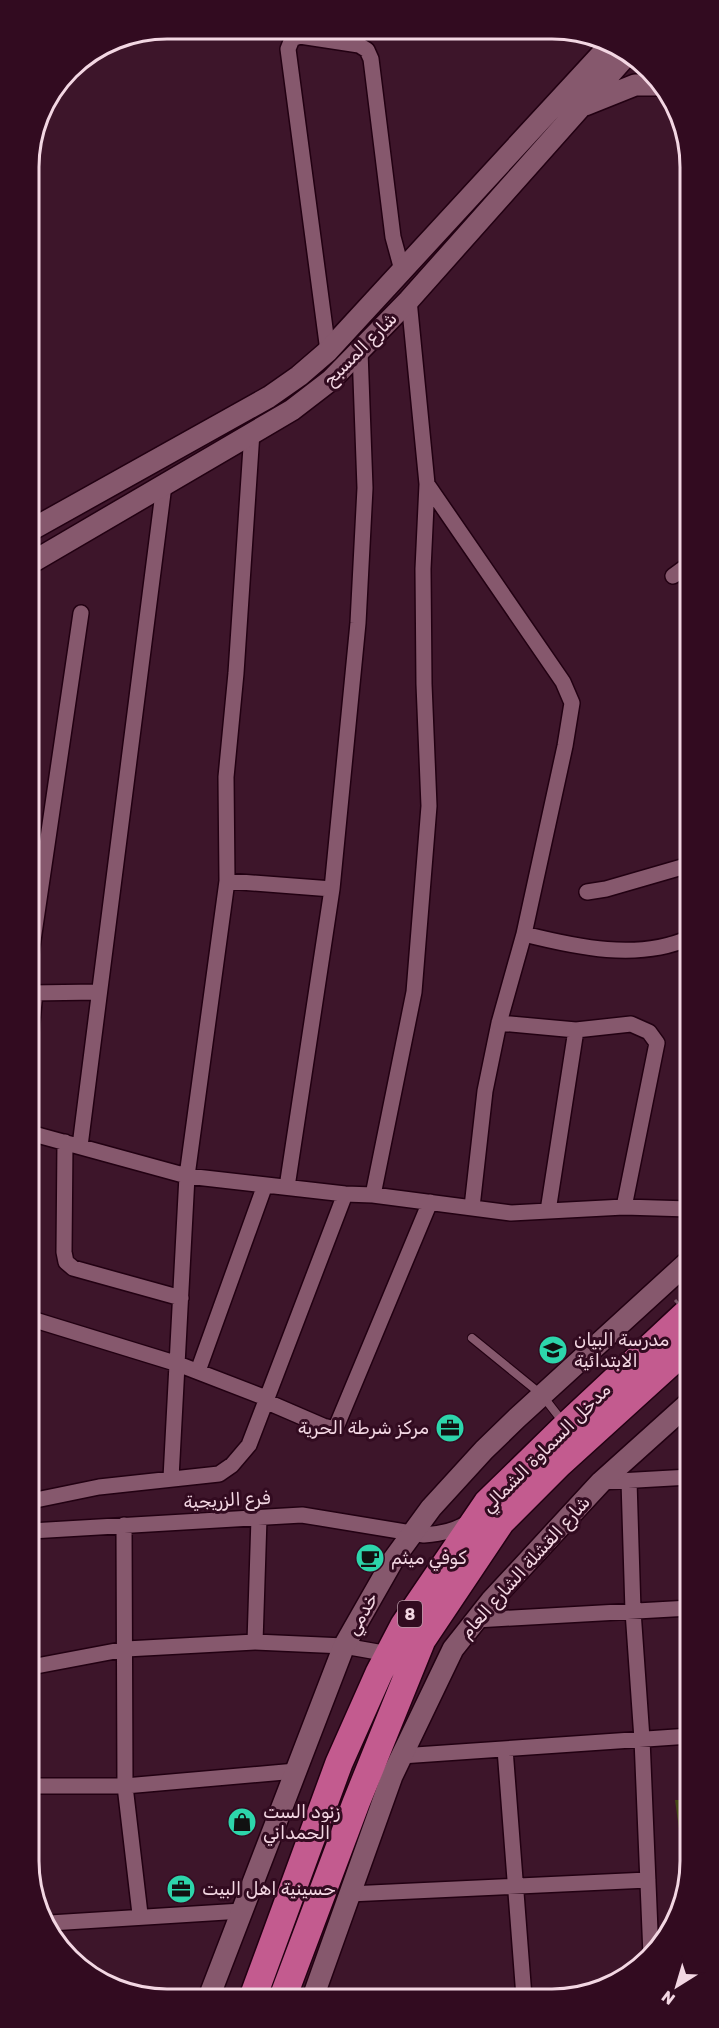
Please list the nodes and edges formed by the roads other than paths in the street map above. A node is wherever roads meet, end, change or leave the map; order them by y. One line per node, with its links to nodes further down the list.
1 (292, 39): 9 (street)
2 (320, 39): 7 (street)
3 (605, 51): 7 (main road, شارع المسبح)
4 (622, 60): 6 (main road, شارع المسبح)
5 (650, 85): 6 (main road)
6 (582, 106): 8 (main road, شارع المسبح)
7 (402, 270): 9 (main road, شارع المسبح)
8 (409, 300): 10 (main road, شارع المسبح); 12 (street)
9 (328, 351): 14 (main road, شارع المسبح)
10 (360, 351): 11 (main road, شارع المسبح); 21 (street)
11 (252, 432): 13 (main road, شارع المسبح); 20 (street)
12 (428, 484): 24 (street); 36 (street)
13 (164, 485): 15 (main road, شارع المسبح); 27 (street)
14 (39, 525)
15 (39, 558)
16 (680, 571): 17 (street)
17 (673, 576)
18 (81, 613): 23 (street)
19 (680, 868): 22 (street)
20 (226, 881): 21 (street); 32 (street)
21 (332, 889): 34 (street)
22 (587, 892)
23 (39, 900)
24 (524, 934): 25 (street); 28 (street)
25 (680, 942)
26 (39, 992): 27 (street)
27 (98, 992): 31 (street)
28 (499, 1023): 29 (street); 39 (street)
29 (576, 1030): 38 (street); 41 (street)
30 (39, 1135): 31 (street)
31 (72, 1144): 32 (street); 43 (street)
32 (187, 1176): 33 (street); 43 (street)
33 (265, 1185): 34 (street); 49 (street)
34 (287, 1187): 35 (street)
35 (345, 1194): 36 (street); 51 (street)
36 (373, 1195): 37 (street)
37 (430, 1202): 39 (street); 51 (street)
38 (624, 1207): 40 (street); 41 (street)
39 (472, 1208): 41 (street)
40 (680, 1209)
41 (548, 1211)
42 (680, 1269): 50 (main road, خدمي)
43 (181, 1298): 48 (street)
44 (680, 1314): 53 (highway, مدخل السماوة الشمالي / 8)
45 (39, 1321): 48 (street)
46 (472, 1338): 50 (lane)
47 (680, 1360): 89 (highway, مدخل السماوة الشمالي / 8)
48 (177, 1364): 49 (street); 55 (street)
49 (198, 1371): 51 (street)
50 (542, 1395): 53 (lane); 63 (main road, خدمي)
51 (266, 1399): 55 (street)
52 (680, 1411): 57 (main road, شارع القشلة الشارع العام)
53 (566, 1426): 59 (highway, مدخل السماوة الشمالي / 8)
54 (680, 1477): 56 (street)
55 (171, 1478): 58 (street)
56 (629, 1480): 57 (street); 66 (street)
57 (602, 1482): 67 (main road, شارع القشلة الشارع العام)
58 (39, 1500)
59 (479, 1513): 63 (street, فرع الزريجية); 64 (highway, مدخل السماوة الشمالي / 8)
60 (258, 1518): 61 (street, فرع الزريجية); 63 (street, فرع الزريجية); 68 (street)
61 (124, 1525): 62 (street, فرع الزريجية); 70 (street)
62 (39, 1530)
63 (418, 1534): 64 (street); 69 (main road, خدمي)
64 (442, 1568): 71 (highway, مدخل السماوة الشمالي / 8)
65 (680, 1609): 66 (street)
66 (633, 1611): 67 (street); 74 (street)
67 (476, 1620): 76 (main road, شارع القشلة الشارع العام)
68 (255, 1642): 69 (street); 70 (street)
69 (344, 1646): 71 (street); 77 (main road, خدمي)
70 (126, 1649): 72 (street); 79 (street)
71 (389, 1654): 88 (highway, مدخل السماوة الشمالي / 8)
72 (39, 1665)
73 (680, 1737): 74 (street)
74 (642, 1739): 75 (street); 80 (street)
75 (505, 1749): 76 (street); 81 (street)
76 (401, 1756): 82 (main road, شارع القشلة الشارع العام)
77 (296, 1771): 79 (street); 83 (main road, خدمي)
78 (39, 1786): 79 (street)
79 (125, 1786): 84 (street)
80 (648, 1880): 81 (street); 86 (street)
81 (516, 1888): 82 (street); 91 (street)
82 (350, 1894): 90 (main road, شارع القشلة الشارع العام)
83 (242, 1911): 84 (street); 87 (main road, خدمي)
84 (142, 1917): 85 (street)
85 (55, 1923)
86 (650, 1942)
87 (212, 1989)
88 (256, 1989)
89 (287, 1989)
90 (316, 1989)
91 (523, 1989)

